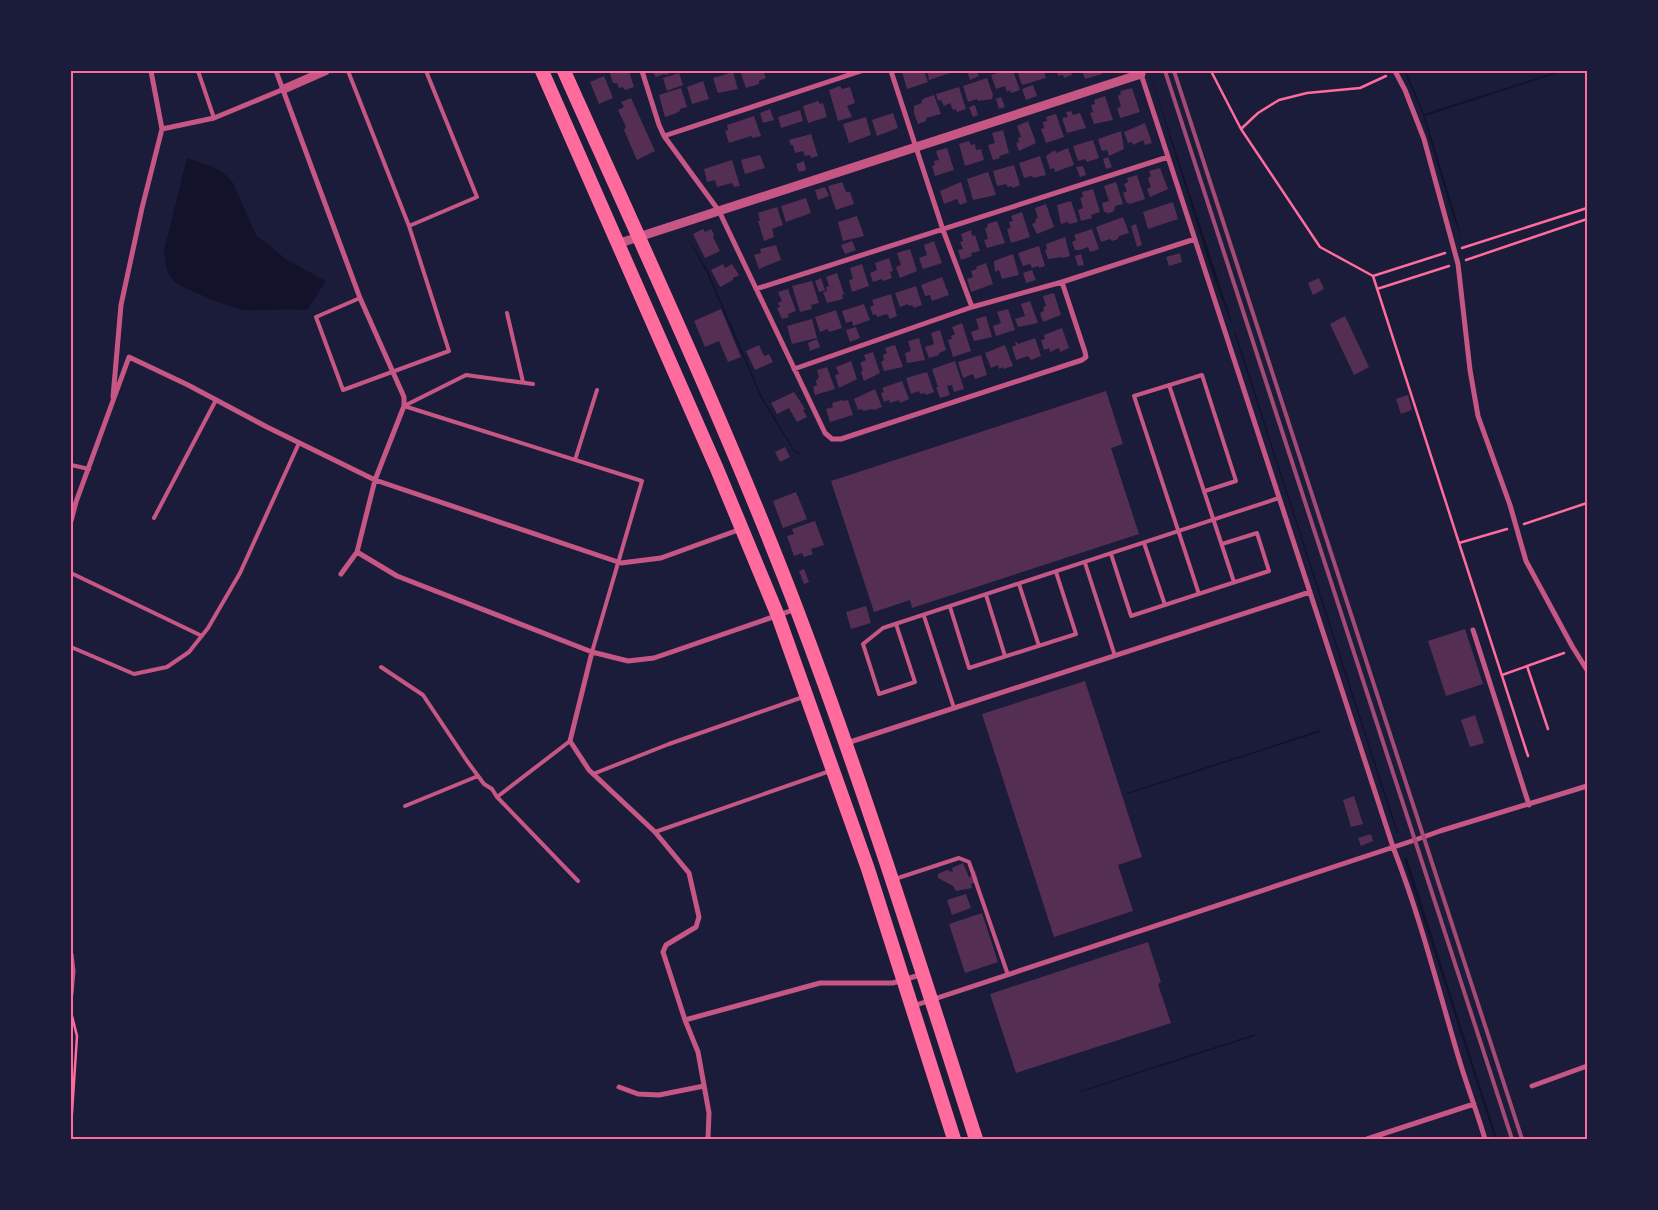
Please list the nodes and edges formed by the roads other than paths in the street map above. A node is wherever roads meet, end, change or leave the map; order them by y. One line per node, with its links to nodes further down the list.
1 (151, 71): 16 (street)
2 (198, 71): 15 (lane)
3 (276, 71): 14 (street)
4 (325, 71): 14 (street)
5 (348, 71): 21 (lane)
6 (426, 71): 21 (lane)
7 (542, 71): 25 (highway)
8 (564, 71): 23 (highway)
9 (642, 71): 17 (street)
10 (861, 71): 17 (street)
11 (891, 71): 18 (street)
12 (1395, 71): 80 (street)
13 (1140, 73): 18 (street); 19 (street)
14 (284, 89): 15 (street); 28 (street)
15 (214, 118): 16 (street)
16 (162, 129): 38 (street)
17 (664, 136): 20 (street)
18 (915, 147): 20 (street); 22 (street)
19 (1168, 157): 22 (street); 24 (street)
20 (719, 211): 23 (street); 27 (street)
21 (410, 226): 32 (lane)
22 (942, 230): 27 (street); 29 (street)
23 (638, 237): 25 (street); 68 (highway)
24 (1195, 239): 26 (street); 46 (street)
25 (617, 244): 50 (highway)
26 (1062, 282): 29 (street); 31 (street)
27 (756, 289): 31 (street)
28 (360, 298): 32 (street); 32 (lane)
29 (972, 307): 31 (street)
30 (507, 312): 33 (lane)
31 (794, 369)
32 (392, 372): 39 (street)
33 (523, 382): 34 (lane); 39 (lane)
34 (533, 384)
35 (1169, 385): 45 (lane); 45 (lane); 51 (lane)
36 (597, 390): 41 (lane)
37 (216, 400): 38 (street); 40 (street); 47 (lane)
38 (112, 404): 43 (street)
39 (404, 406): 41 (lane); 44 (street)
40 (299, 443): 44 (street); 73 (lane)
41 (575, 460): 56 (lane)
42 (71, 465): 43 (lane)
43 (89, 469): 48 (street)
44 (374, 480): 54 (street); 56 (street)
45 (1205, 492): 49 (lane)
46 (1279, 498): 49 (lane); 63 (street)
47 (154, 518)
48 (71, 520)
49 (1214, 520): 51 (lane); 53 (lane)
50 (742, 529): 56 (street); 69 (highway)
51 (1179, 532): 52 (lane); 64 (lane)
52 (1144, 543): 55 (lane); 66 (lane)
53 (1222, 544): 61 (lane); 61 (lane)
54 (357, 552): 60 (street); 76 (street)
55 (1111, 554): 57 (lane); 66 (lane)
56 (618, 562): 76 (lane)
57 (1084, 562): 58 (lane); 78 (lane)
58 (1056, 572): 62 (lane); 74 (lane)
59 (71, 573): 73 (lane)
60 (341, 574)
61 (1234, 582): 64 (lane)
62 (1019, 584): 65 (lane); 74 (lane)
63 (1310, 592): 78 (street); 93 (street)
64 (1199, 594): 66 (lane)
65 (986, 595): 67 (lane); 77 (lane)
66 (1165, 605)
67 (950, 607): 70 (lane); 77 (lane)
68 (796, 608): 69 (street); 84 (highway)
69 (778, 616): 76 (street); 81 (highway)
70 (924, 616): 71 (lane); 82 (lane)
71 (896, 624): 71 (lane)
72 (1474, 630): 90 (street)
73 (202, 636): 75 (lane)
74 (1039, 646): 77 (lane)
75 (71, 647)
76 (592, 652): 83 (street)
77 (1005, 656)
78 (1115, 656): 82 (street)
79 (381, 667): 87 (lane)
80 (1587, 670)
81 (807, 695): 85 (highway); 86 (lane)
82 (954, 708): 84 (street)
83 (570, 741): 86 (street); 89 (lane)
84 (846, 743): 94 (highway)
85 (834, 770): 92 (lane); 99 (highway)
86 (594, 774): 92 (street)
87 (478, 776): 89 (lane); 91 (lane)
88 (1587, 786): 90 (street)
89 (497, 797): 95 (lane)
90 (1529, 805): 93 (street)
91 (405, 806)
92 (655, 832): 103 (street)
93 (1393, 847): 98 (street); 108 (street)
94 (893, 879): 97 (highway); 98 (lane)
95 (578, 881)
96 (71, 954): 100 (street)
97 (924, 974): 99 (street); 101 (highway)
98 (1008, 975): 101 (street)
99 (905, 981): 102 (highway); 103 (street)
100 (71, 994)
101 (932, 1000): 102 (street); 111 (highway)
102 (913, 1006): 110 (highway)
103 (685, 1020): 105 (street)
104 (1587, 1066): 106 (street)
105 (704, 1086): 107 (street); 109 (street)
106 (1532, 1086)
107 (619, 1087)
108 (1474, 1104): 112 (street); 113 (street)
109 (708, 1139)
110 (954, 1139)
111 (976, 1139)
112 (1368, 1139)
113 (1486, 1139)

